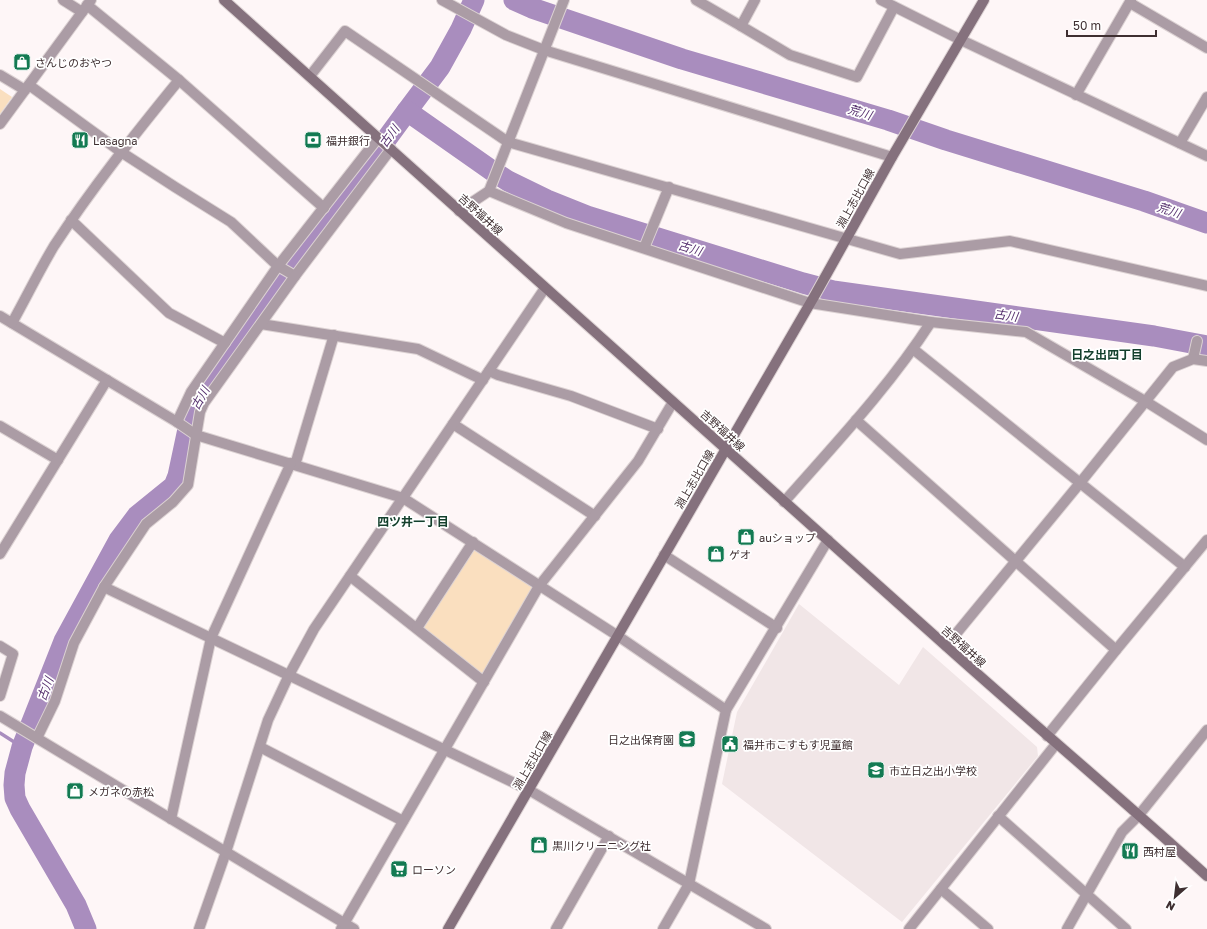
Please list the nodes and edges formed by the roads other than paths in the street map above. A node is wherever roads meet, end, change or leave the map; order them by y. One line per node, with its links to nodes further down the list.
1 (64, 0): 10 (street)
2 (224, 0): 16 (main road, 吉野福井線)
3 (442, 0): 14 (street)
4 (564, 0): 14 (street)
5 (696, 0): 11 (street)
6 (755, 0): 11 (street)
7 (984, 0): 12 (main road, 淵上志比口線)
8 (1130, 1): 13 (street); 19 (street)
9 (888, 3): 11 (street); 12 (street)
10 (87, 6): 17 (street); 18 (street)
11 (741, 26)
12 (961, 40): 19 (street); 28 (main road, 淵上志比口線)
13 (1207, 48)
14 (544, 50): 23 (street); 28 (street)
15 (0, 75): 18 (street)
16 (310, 76): 22 (main road, 吉野福井線); 23 (street)
17 (178, 80): 26 (street); 31 (street)
18 (27, 87): 21 (street); 26 (street)
19 (1076, 95): 24 (street)
20 (1207, 97): 24 (street)
21 (0, 124)
22 (378, 138): 25 (main road, 吉野福井線); 31 (street)
23 (508, 142): 29 (street); 30 (street)
24 (1180, 143): 27 (street)
25 (391, 149): 32 (main road, 吉野福井線); 37 (street)
26 (121, 152): 33 (street); 36 (street)
27 (1207, 156)
28 (892, 157): 34 (main road, 淵上志比口線)
29 (491, 186): 32 (street); 35 (street)
30 (669, 187): 34 (street); 35 (street)
31 (324, 208): 36 (street)
32 (459, 211): 39 (main road, 吉野福井線)
33 (72, 220): 43 (street); 47 (street)
34 (847, 238): 38 (street); 40 (main road, 淵上志比口線)
35 (646, 246): 40 (street)
36 (278, 266): 37 (street); 47 (street)
37 (295, 276): 44 (street)
38 (1207, 286)
39 (545, 288): 51 (street); 55 (main road, 吉野福井線)
40 (813, 299): 42 (street); 63 (main road, 淵上志比口線)
41 (0, 316): 43 (street)
42 (931, 322): 48 (street); 54 (street)
43 (12, 323): 52 (street)
44 (261, 324): 45 (street); 61 (street)
45 (334, 335): 53 (street); 65 (street)
46 (1197, 341): 49 (street)
47 (224, 343): 57 (street)
48 (913, 350): 56 (street); 66 (street)
49 (1194, 357): 50 (street); 54 (street)
50 (1207, 361)
51 (489, 371): 53 (street); 60 (street)
52 (107, 380): 57 (street); 64 (street)
53 (483, 380): 58 (street)
54 (1145, 401): 62 (street); 66 (street)
55 (673, 402): 60 (street); 63 (main road, 吉野福井線)
56 (856, 420): 68 (street); 75 (street)
57 (177, 422): 61 (street)
58 (453, 424): 67 (street); 69 (street)
59 (0, 426): 64 (street)
60 (658, 429): 69 (street)
61 (196, 435): 65 (street); 79 (street)
62 (1207, 440)
63 (725, 448): 68 (main road, 吉野福井線); 74 (main road, 淵上志比口線)
64 (58, 460): 73 (street)
65 (293, 464): 67 (street); 83 (street)
66 (1080, 482): 75 (street); 76 (street)
67 (403, 498): 72 (street); 77 (street)
68 (784, 502): 70 (main road, 吉野福井線)
69 (595, 516): 78 (street)
70 (828, 540): 81 (street); 85 (main road, 吉野福井線)
71 (1207, 540): 76 (street)
72 (473, 542): 78 (street); 80 (street)
73 (0, 554)
74 (664, 555): 81 (street); 82 (main road, 淵上志比口線)
75 (1016, 560): 85 (street); 86 (street)
76 (1185, 567): 86 (street)
77 (350, 576): 80 (street); 87 (street)
78 (540, 586): 82 (street); 88 (street)
79 (104, 587): 83 (street); 94 (street)
80 (417, 628): 88 (street)
81 (776, 628): 90 (street)
82 (618, 636): 90 (street); 98 (main road, 淵上志比口線)
83 (211, 638): 87 (street); 101 (street)
84 (0, 646): 89 (street)
85 (946, 646): 93 (main road, 吉野福井線)
86 (1116, 650): 93 (street)
87 (289, 675): 96 (street); 97 (street)
88 (484, 682): 97 (street)
89 (0, 696)
90 (726, 710): 106 (street)
91 (0, 716): 94 (street)
92 (1207, 730): 99 (street)
93 (1047, 736): 95 (main road, 吉野福井線)
94 (37, 738): 101 (street)
95 (1056, 744): 99 (main road, 吉野福井線); 100 (street)
96 (260, 747): 102 (street); 104 (street)
97 (445, 749): 98 (street); 102 (street)
98 (529, 790): 103 (street); 112 (main road, 淵上志比口線)
99 (1139, 815): 105 (main road, 吉野福井線); 108 (street)
100 (998, 816): 107 (street); 108 (street)
101 (171, 819): 104 (street)
102 (403, 821): 109 (street)
103 (609, 836): 106 (street); 113 (street)
104 (226, 852): 109 (street); 110 (street)
105 (1207, 876)
106 (689, 884): 114 (street); 115 (street)
107 (941, 889): 116 (street); 117 (street)
108 (1087, 894): 118 (street); 119 (street)
109 (342, 926): 111 (street)
110 (199, 929)
111 (354, 929)
112 (448, 929)
113 (556, 929)
114 (663, 929)
115 (766, 929)
116 (909, 929)
117 (988, 929)
118 (1067, 929)
119 (1126, 929)

